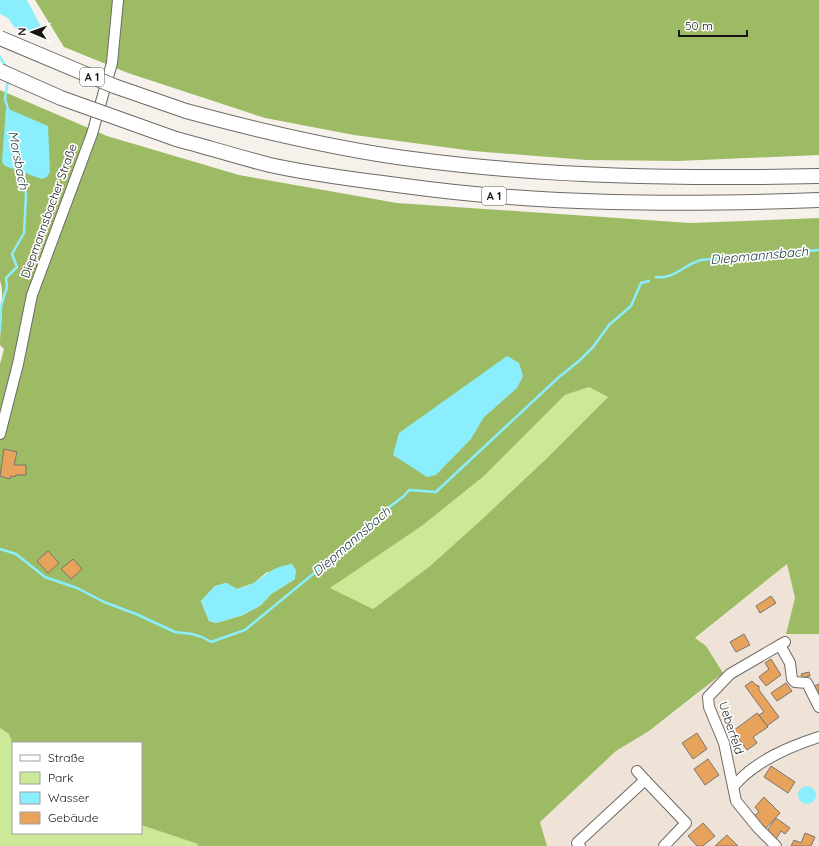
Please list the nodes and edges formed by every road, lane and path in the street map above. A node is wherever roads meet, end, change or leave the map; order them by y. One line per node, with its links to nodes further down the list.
1 (118, 0): 6 (street, Diepmannsbacher Straße)
2 (0, 38): 4 (highway, A 1, bridge)
3 (0, 71): 5 (highway, A 1, bridge)
4 (819, 176)
5 (819, 200)
6 (0, 432)
7 (819, 707): 12 (street, Ueberfeld)
8 (819, 737): 9 (street); 12 (street)
9 (819, 740)
10 (637, 771): 11 (street)
11 (646, 780): 13 (street); 14 (street)
12 (734, 786): 15 (street, Ueberfeld)
13 (580, 846)
14 (664, 846)
15 (776, 846)

